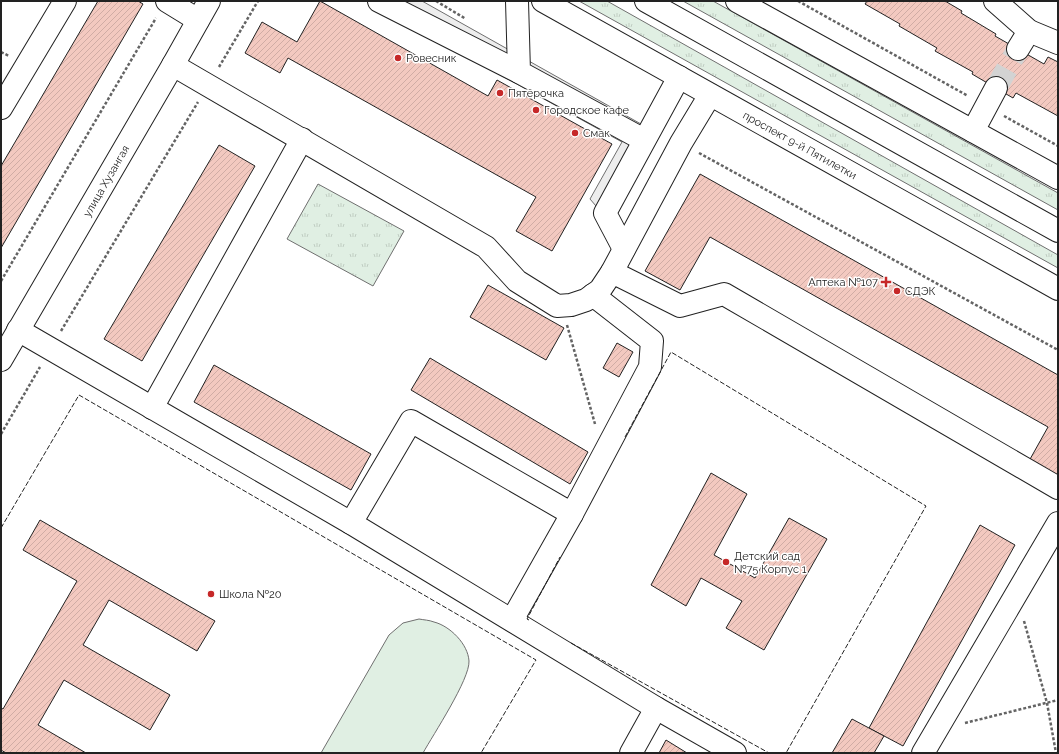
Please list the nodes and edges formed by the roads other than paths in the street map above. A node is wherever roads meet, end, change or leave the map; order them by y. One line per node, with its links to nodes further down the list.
1 (66, 1): 18 (main road)
2 (209, 1): 11 (main road, улица Хузангая)
3 (379, 1): 14 (main road)
4 (517, 1): 14 (main road)
5 (543, 1): 15 (main road, проспект 9-й Пятилетки)
6 (646, 1): 23 (main road)
7 (737, 1): 9 (main road)
8 (995, 1): 12 (main road)
9 (760, 7): 19 (main road)
10 (162, 8): 11 (main road)
11 (198, 20): 13 (main road, улица Хузангая)
12 (1058, 43)
13 (173, 65): 20 (main road); 28 (main road, улица Хузангая)
14 (519, 72): 21 (main road)
15 (679, 77): 16 (main road, проспект 9-й Пятилетки); 21 (main road)
16 (710, 95): 24 (main road); 26 (main road, проспект 9-й Пятилетки)
17 (991, 98): 19 (main road)
18 (1, 108)
19 (973, 132): 22 (main road)
20 (302, 139): 27 (main road); 30 (main road)
21 (644, 140): 24 (main road)
22 (1058, 178)
23 (1058, 231)
24 (624, 249): 25 (main road)
25 (612, 272): 27 (main road); 31 (main road)
26 (1058, 289)
27 (593, 295): 32 (main road)
28 (18, 330): 29 (main road, улица Хузангая); 30 (main road)
29 (1, 360)
30 (152, 408): 33 (main road)
31 (1058, 488)
32 (572, 514): 33 (main road); 35 (main road)
33 (351, 523): 35 (main road)
34 (1058, 523): 39 (main road)
35 (512, 620): 36 (main road)
36 (656, 708): 37 (main road); 38 (main road)
37 (631, 753)
38 (735, 753)
39 (923, 753)

